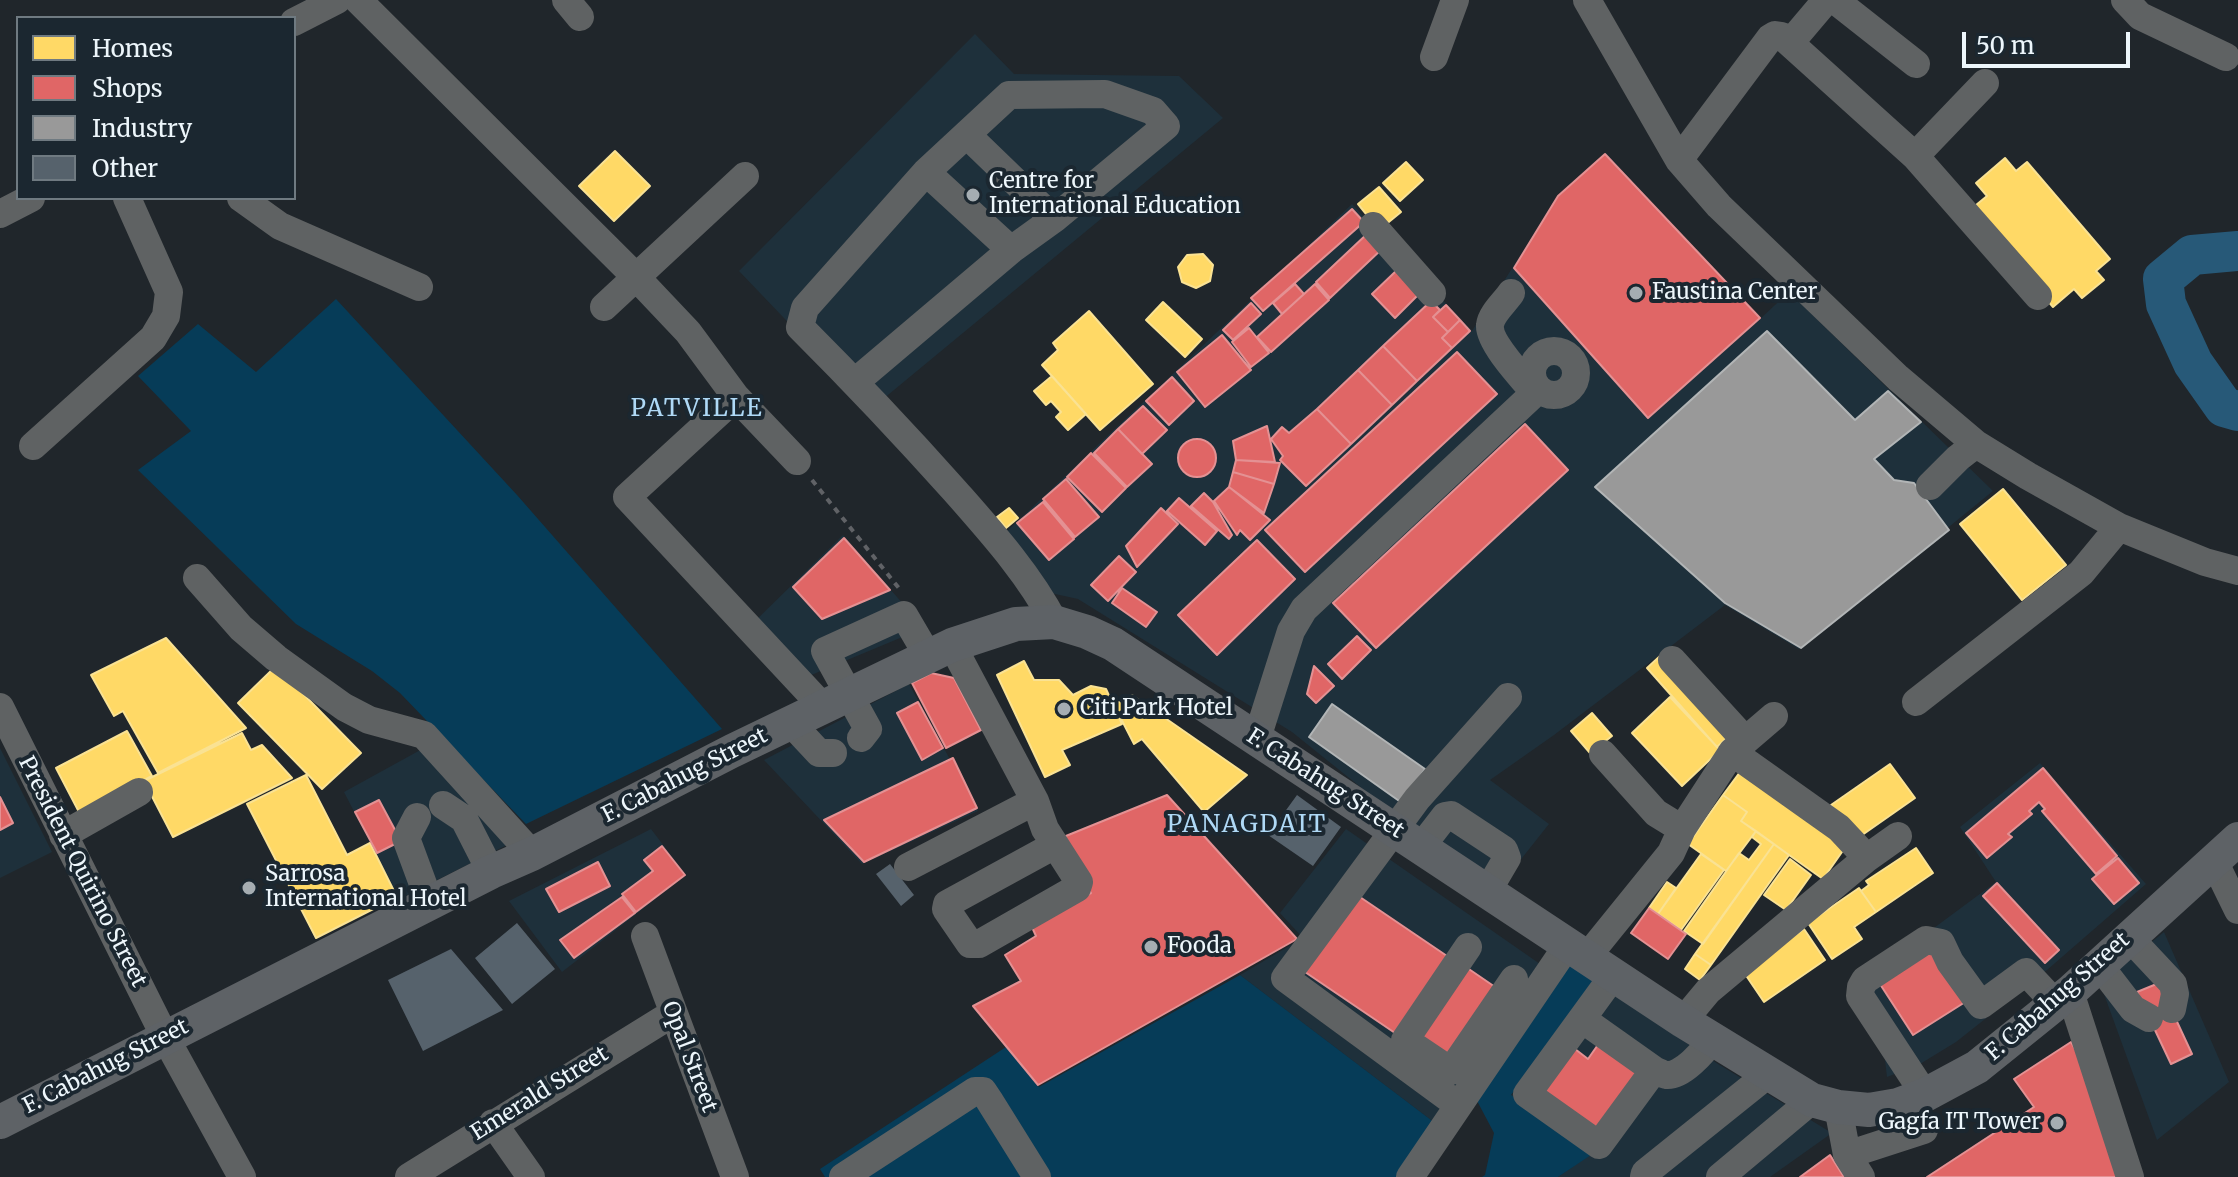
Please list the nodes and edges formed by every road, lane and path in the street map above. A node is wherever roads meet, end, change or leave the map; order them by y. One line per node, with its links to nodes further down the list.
1 (337, 0): 6 (street)
2 (358, 0): 24 (street)
3 (1455, 0): 8 (street)
4 (1587, 0): 14 (street)
5 (2125, 0): 9 (street)
6 (296, 21)
7 (1790, 43): 10 (street); 13 (street); 14 (street)
8 (1434, 57)
9 (2226, 57)
10 (1916, 64)
11 (1985, 83): 13 (street)
12 (967, 135): 15 (street); 21 (street); 21 (street)
13 (1915, 156): 28 (street)
14 (1679, 160): 32 (street)
15 (926, 172): 23 (street); 30 (street)
16 (745, 176): 24 (street)
17 (26, 200): 20 (street)
18 (128, 200): 33 (street)
19 (244, 200): 25 (street)
20 (1, 210)
21 (1054, 219): 23 (street)
22 (1373, 226): 26 (street)
23 (1011, 250): 30 (street)
24 (635, 276): 29 (street); 31 (street)
25 (419, 287)
26 (1432, 293)
27 (1511, 293): 50 (street)
28 (2038, 296)
29 (604, 307)
30 (855, 382): 40 (street)
31 (736, 397): 34 (street); 44 (street)
32 (1976, 444): 35 (street); 36 (street)
33 (33, 446)
34 (797, 461): 39 (path)
35 (1930, 486)
36 (2119, 527): 37 (street); 45 (street)
37 (2238, 571)
38 (197, 578): 64 (street)
39 (904, 595)
40 (1054, 622): 41 (main road, F. Cabahug Street); 50 (main road, F. Cabahug Street)
41 (940, 651): 44 (main road, F. Cabahug Street); 44 (street); 55 (street)
42 (1672, 660): 51 (street)
43 (1508, 697): 61 (street)
44 (836, 701): 48 (main road, F. Cabahug Street); 49 (street)
45 (1916, 702)
46 (0, 707): 59 (street, President Quirino Street)
47 (1774, 716): 51 (street)
48 (791, 723): 52 (street); 64 (main road, F. Cabahug Street)
49 (861, 738)
50 (1257, 738): 61 (main road, F. Cabahug Street)
51 (1738, 746): 58 (street); 65 (street)
52 (833, 753)
53 (1603, 754): 58 (street)
54 (139, 792): 59 (street)
55 (1035, 801): 62 (street); 66 (street)
56 (443, 805): 67 (street)
57 (417, 817): 68 (street)
58 (1682, 829): 73 (street)
59 (63, 835): 80 (street, President Quirino Street)
60 (1898, 836): 65 (street)
61 (1408, 838): 73 (main road, F. Cabahug Street); 86 (street)
62 (1055, 845)
63 (2226, 850): 69 (street); 71 (main road, F. Cabahug Street)
64 (532, 854): 67 (main road, F. Cabahug Street)
65 (1867, 858): 79 (street)
66 (908, 867)
67 (491, 872): 68 (main road, F. Cabahug Street)
68 (430, 903): 80 (main road, F. Cabahug Street)
69 (2238, 910)
70 (645, 936): 77 (street, Opal Street)
71 (2128, 936): 74 (main road, F. Cabahug Street); 74 (street)
72 (1468, 947): 75 (street)
73 (1588, 960): 78 (street); 79 (main road, F. Cabahug Street); 86 (street)
74 (2099, 965): 76 (main road, F. Cabahug Street)
75 (1514, 979)
76 (2063, 998): 84 (main road, F. Cabahug Street); 84 (street); 99 (street)
77 (672, 1014): 88 (street, Emerald Street); 93 (street, Opal Street)
78 (1582, 1019): 82 (street); 82 (street)
79 (1683, 1021): 81 (main road, F. Cabahug Street)
80 (165, 1037): 87 (main road, F. Cabahug Street); 90 (street, President Quirino Street)
81 (1712, 1040): 82 (street); 83 (main road, F. Cabahug Street)
82 (1654, 1070)
83 (1767, 1075): 85 (main road, F. Cabahug Street); 97 (street)
84 (1917, 1098): 85 (main road, F. Cabahug Street); 89 (street)
85 (1825, 1104): 89 (street); 98 (street)
86 (1458, 1105): 96 (street)
87 (0, 1122)
88 (493, 1123): 91 (street, Emerald Street); 92 (street)
89 (1854, 1166)
90 (242, 1177)
91 (409, 1177)
92 (531, 1177)
93 (735, 1177)
94 (843, 1177): 95 (street)
95 (1037, 1177)
96 (1410, 1177)
97 (1644, 1177)
98 (1720, 1177)
99 (2130, 1177)

